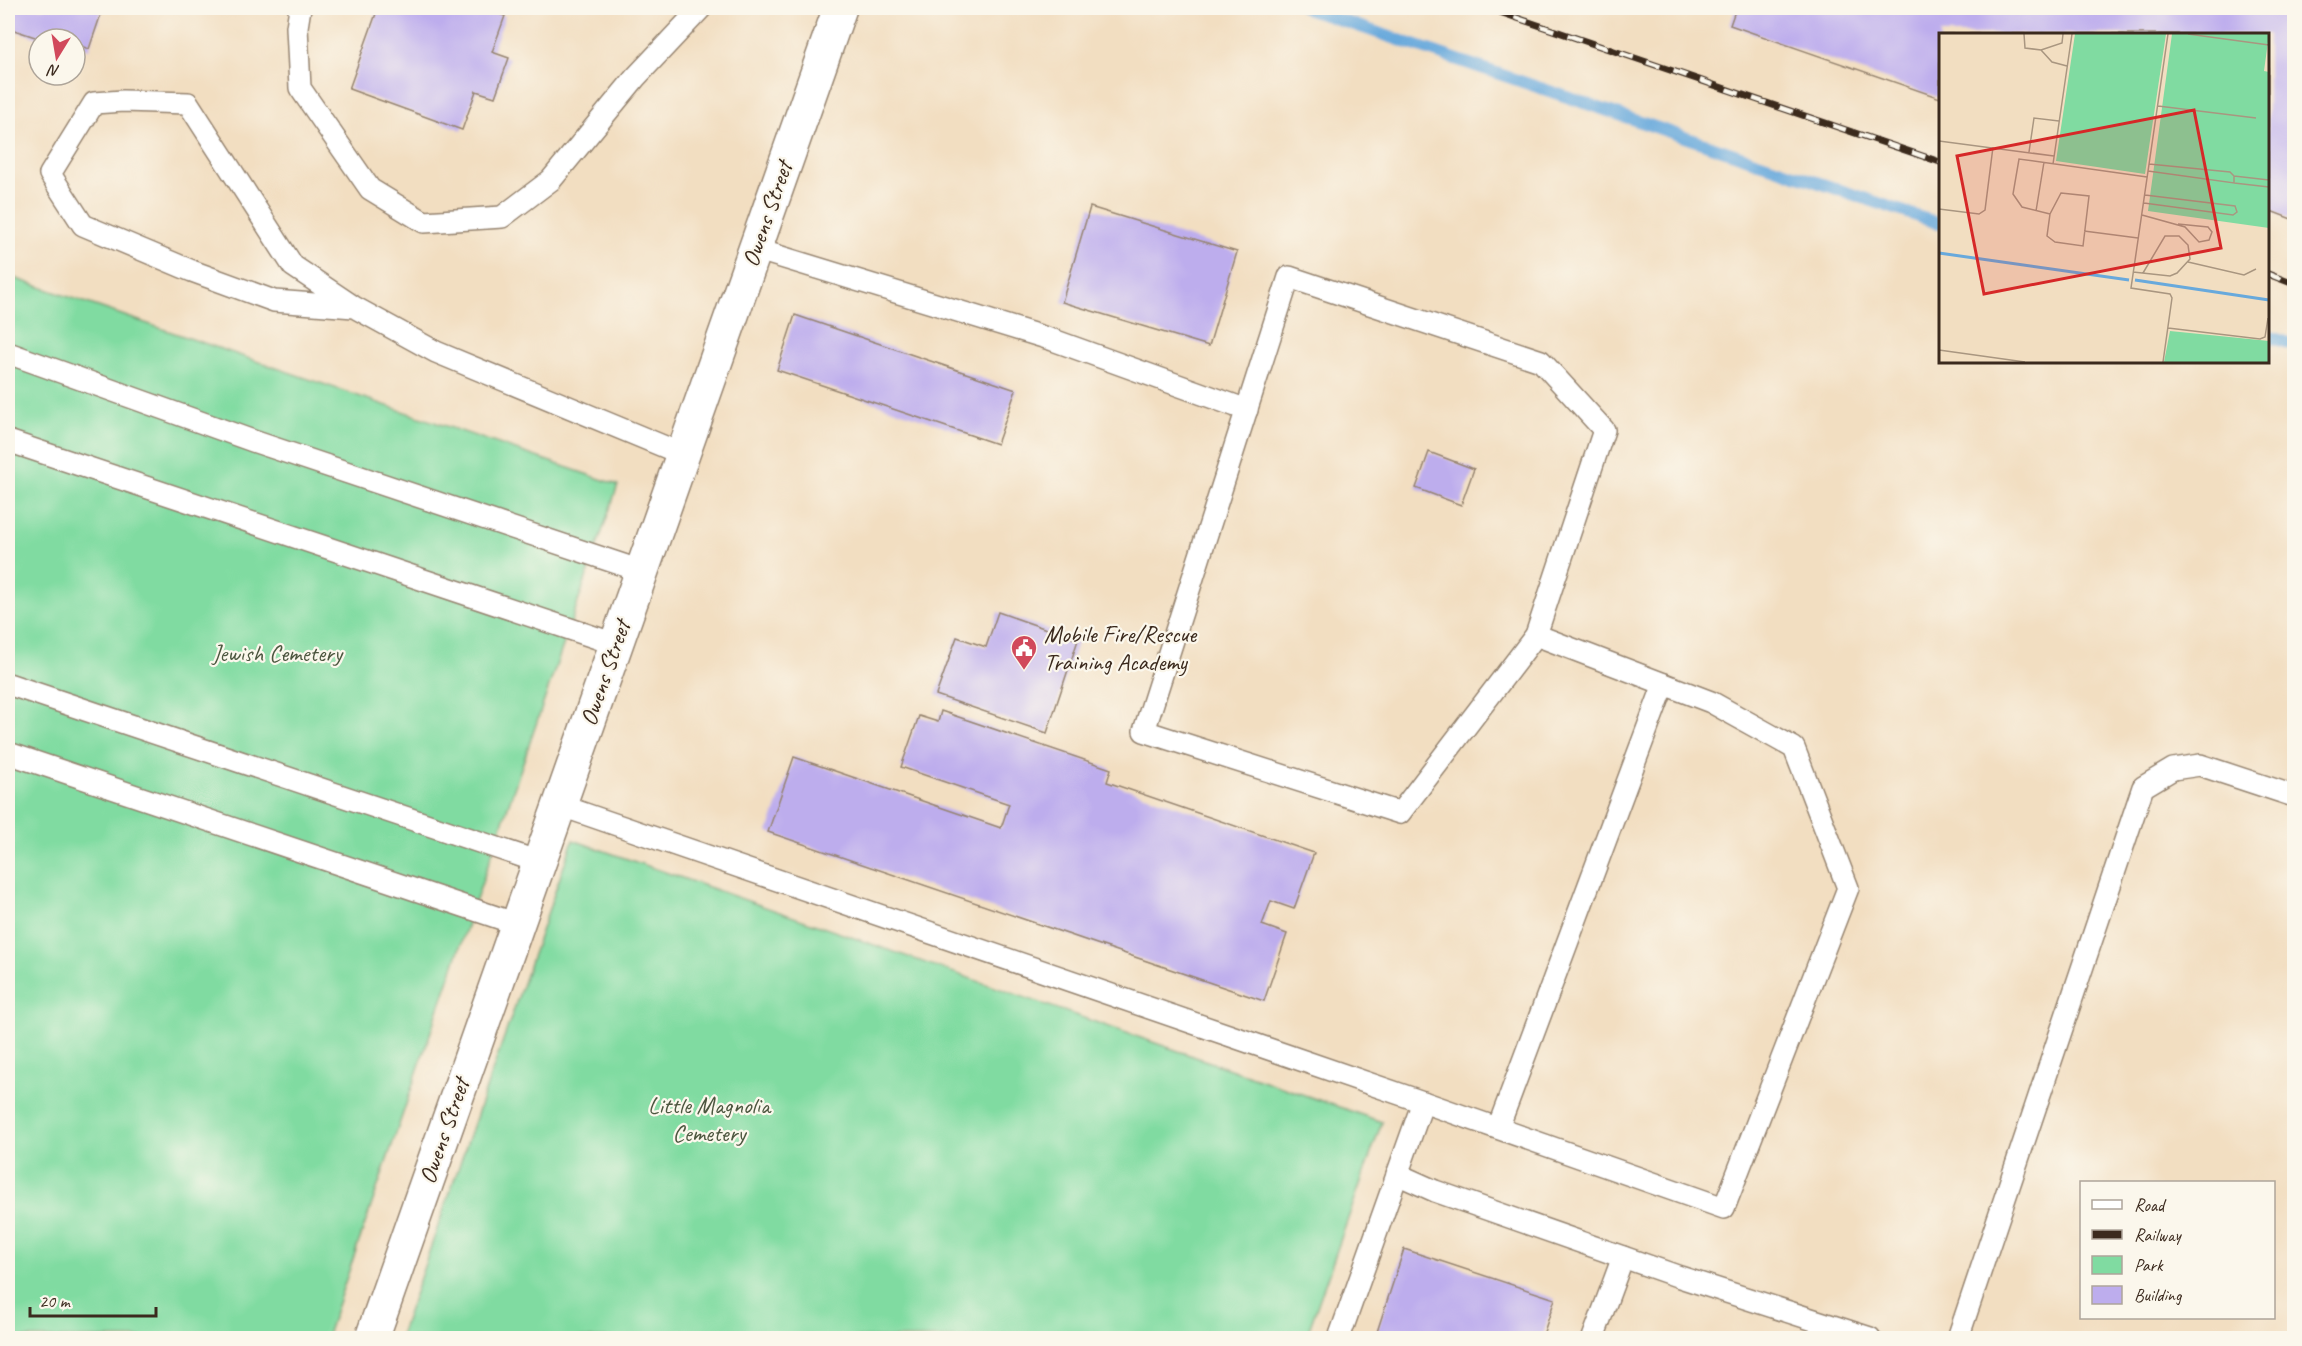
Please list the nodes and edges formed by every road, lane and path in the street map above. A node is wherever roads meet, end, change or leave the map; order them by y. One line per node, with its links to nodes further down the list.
1 (300, 8): 2 (lane)
2 (701, 8)
3 (840, 8): 4 (street, Owens Street)
4 (755, 249): 7 (lane); 9 (street, Owens Street)
5 (354, 307): 5 (lane); 9 (lane)
6 (8, 353): 10 (lane)
7 (1247, 410): 11 (lane); 11 (lane)
8 (8, 441): 12 (lane)
9 (682, 454): 10 (street, Owens Street)
10 (641, 571): 12 (street, Owens Street)
11 (1536, 635): 14 (lane)
12 (615, 644): 17 (street, Owens Street)
13 (8, 684): 18 (lane)
14 (1664, 684): 21 (lane); 21 (lane)
15 (8, 753): 19 (lane)
16 (2295, 796): 28 (lane)
17 (559, 805): 18 (street, Owens Street); 20 (lane)
18 (539, 862): 19 (street, Owens Street)
19 (517, 924): 24 (street, Owens Street)
20 (1423, 1102): 21 (lane); 22 (lane)
21 (1498, 1128)
22 (1397, 1174): 23 (lane); 25 (lane)
23 (1623, 1257): 26 (lane); 27 (lane)
24 (372, 1338)
25 (1339, 1338)
26 (1593, 1338)
27 (1870, 1338)
28 (1958, 1338)

